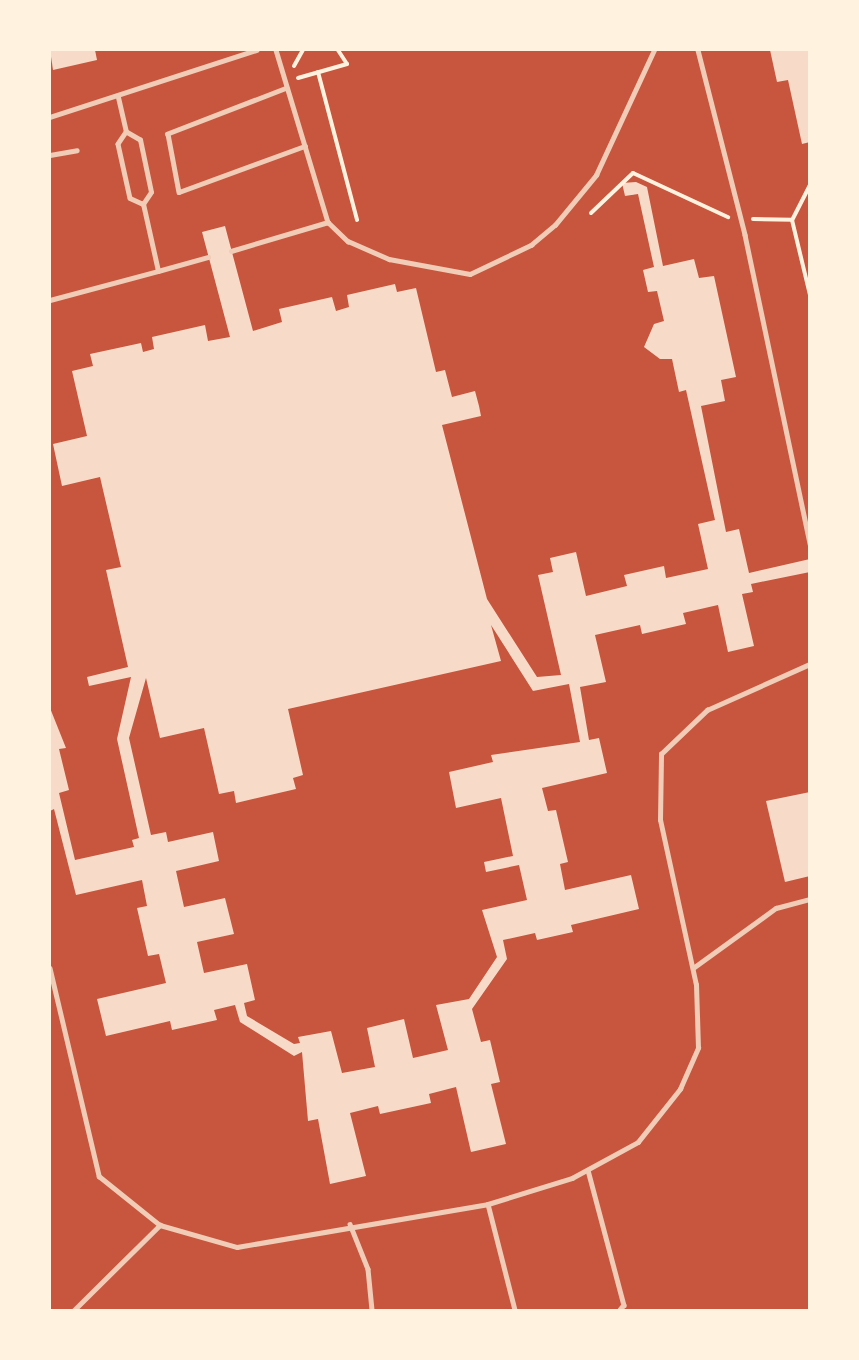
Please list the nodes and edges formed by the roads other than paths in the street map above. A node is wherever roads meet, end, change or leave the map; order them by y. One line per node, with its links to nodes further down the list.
1 (256, 50): 6 (lane)
2 (276, 50): 5 (lane)
3 (654, 50): 13 (lane)
4 (698, 50): 18 (lane)
5 (287, 88): 9 (lane); 9 (lane)
6 (118, 98): 7 (lane); 8 (lane)
7 (50, 117)
8 (126, 132): 12 (lane); 12 (lane)
9 (305, 146): 13 (lane)
10 (77, 150): 11 (lane)
11 (50, 155)
12 (143, 204): 16 (lane)
13 (328, 222): 14 (lane)
14 (231, 251)
15 (208, 256): 16 (lane)
16 (158, 271): 17 (lane)
17 (50, 300)
18 (809, 543)
19 (810, 664): 22 (lane)
20 (810, 899): 22 (lane)
21 (50, 968): 26 (lane)
22 (693, 968): 23 (lane)
23 (588, 1170): 24 (lane); 30 (lane)
24 (488, 1204): 25 (lane); 29 (lane)
25 (350, 1224): 26 (lane); 28 (lane)
26 (160, 1225): 27 (lane)
27 (74, 1311)
28 (372, 1311)
29 (515, 1311)
30 (620, 1311)

